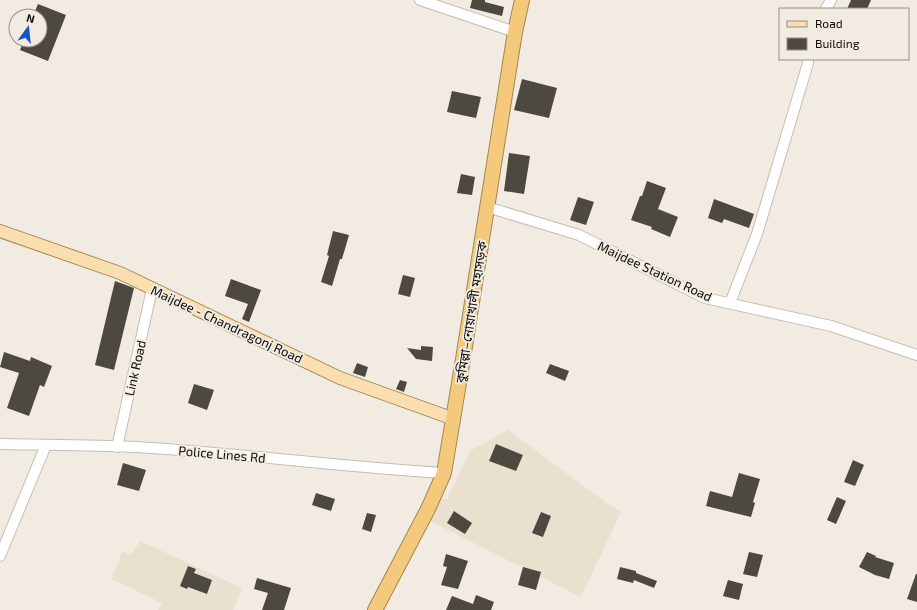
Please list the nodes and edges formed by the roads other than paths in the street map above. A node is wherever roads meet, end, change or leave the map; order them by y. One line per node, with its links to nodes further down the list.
1 (420, 0): 3 (street)
2 (522, 0): 3 (highway, কুমিল্লা–নোয়াখালী মহাসড়ক)
3 (515, 32): 5 (highway, কুমিল্লা–নোয়াখালী মহাসড়ক)
4 (808, 60): 8 (street)
5 (487, 207): 8 (street, Maijdee Station Road); 10 (highway, কুমিল্লা–নোয়াখালী মহাসড়ক)
6 (0, 231): 7 (main road, Maijdee - Chandragonj Road)
7 (152, 290): 10 (main road, Maijdee - Chandragonj Road); 13 (street, Link Road)
8 (730, 303): 9 (street, Maijdee Station Road)
9 (917, 355)
10 (454, 419): 14 (highway, কুমিল্লা–নোয়াখালী মহাসড়ক)
11 (0, 444): 12 (street, Police Lines Rd)
12 (46, 445): 13 (street, Police Lines Rd); 15 (street)
13 (117, 447): 14 (street, Police Lines Rd)
14 (444, 473): 16 (highway, কুমিল্লা–নোয়াখালী মহাসড়ক)
15 (0, 556)
16 (375, 610)

